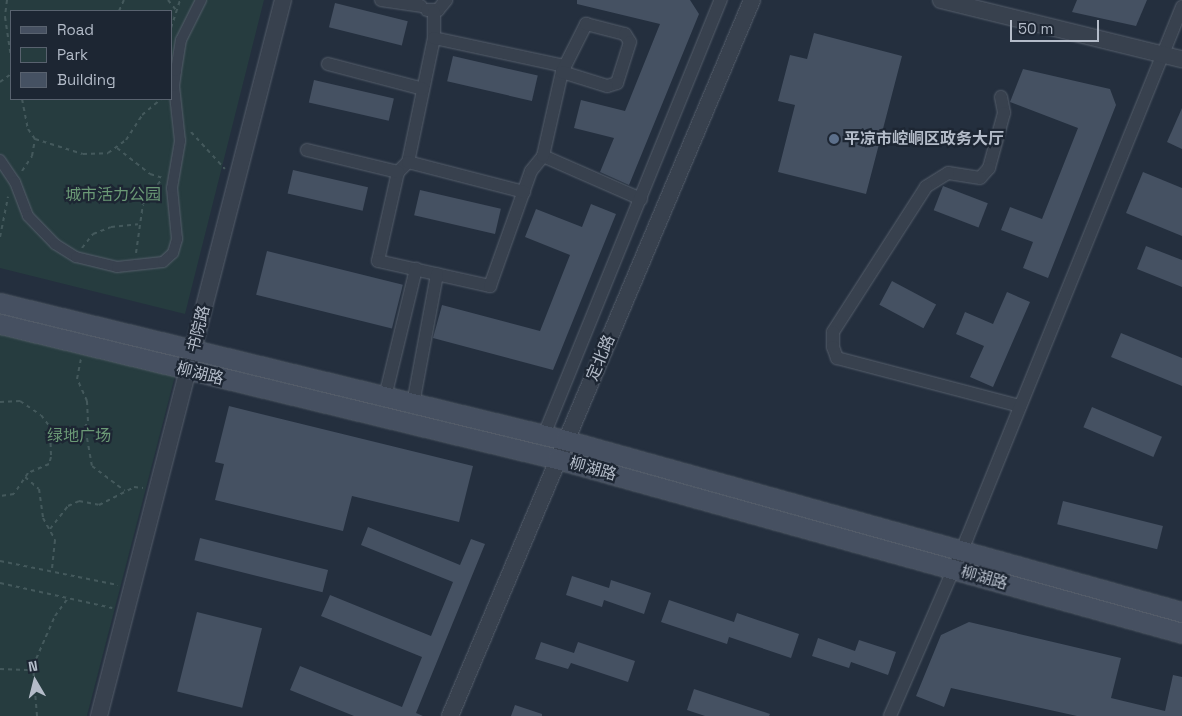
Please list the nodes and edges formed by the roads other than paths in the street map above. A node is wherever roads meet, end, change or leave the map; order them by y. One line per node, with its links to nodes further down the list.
1 (201, 0): 20 (street)
2 (283, 0): 29 (street, 书院路)
3 (381, 0): 8 (street)
4 (446, 0): 10 (street)
5 (721, 0): 24 (street)
6 (752, 0): 35 (street, 定北路)
7 (941, 0): 12 (street)
8 (420, 3): 10 (street)
9 (1182, 7): 12 (street)
10 (434, 12): 11 (street)
11 (434, 38): 15 (street); 16 (street)
12 (1163, 54): 13 (street); 33 (street)
13 (1182, 60)
14 (328, 64): 16 (street)
15 (564, 69): 15 (street); 19 (street)
16 (423, 89): 21 (street)
17 (1001, 97): 33 (street)
18 (307, 150): 22 (street)
19 (543, 156): 23 (street); 24 (street)
20 (0, 160)
21 (408, 162): 22 (street); 23 (street)
22 (398, 172): 25 (street)
23 (524, 192): 26 (street)
24 (641, 199): 34 (street)
25 (416, 269): 26 (street); 31 (street)
26 (438, 274): 32 (street)
27 (0, 303): 29 (main road, 柳湖路)
28 (0, 324): 30 (main road, 柳湖路)
29 (193, 352): 30 (street, 书院路); 31 (main road, 柳湖路)
30 (188, 372): 36 (main road, 柳湖路); 41 (street, 书院路)
31 (385, 397): 32 (main road, 柳湖路)
32 (413, 404): 34 (main road, 柳湖路)
33 (1020, 406): 37 (street)
34 (544, 434): 35 (main road, 柳湖路)
35 (565, 440): 36 (street, 定北路); 37 (main road, 柳湖路)
36 (557, 458): 38 (main road, 柳湖路); 42 (street, 定北路)
37 (962, 551): 38 (street); 39 (main road, 柳湖路)
38 (954, 569): 40 (main road, 柳湖路); 43 (street)
39 (1182, 612)
40 (1182, 633)
41 (99, 716)
42 (450, 716)
43 (890, 716)

